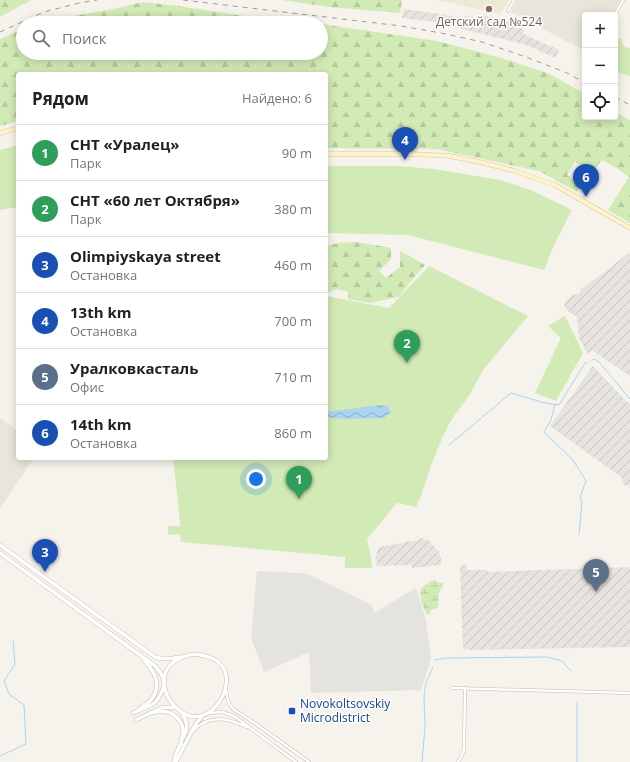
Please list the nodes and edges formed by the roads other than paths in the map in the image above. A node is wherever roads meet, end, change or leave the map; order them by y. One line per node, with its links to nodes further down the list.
1 (514, 0): 3 (street)
2 (623, 0): 4 (street)
3 (508, 11)
4 (617, 12)
5 (16, 129): 6 (main road)
6 (0, 133)
7 (328, 154): 8 (main road)
8 (630, 228)
9 (0, 545): 12 (street)
10 (0, 553): 11 (street)
11 (141, 656): 13 (street); 19 (street)
12 (180, 657): 13 (street); 16 (street)
13 (164, 684): 18 (street); 19 (street)
14 (452, 688): 15 (street)
15 (465, 688): 17 (street); 32 (street)
16 (226, 689): 22 (street); 31 (street)
17 (630, 693)
18 (175, 707): 20 (street); 23 (street)
19 (138, 710): 21 (street)
20 (182, 712): 24 (street); 28 (street)
21 (133, 713)
22 (208, 713): 24 (street); 26 (street)
23 (150, 714): 25 (street); 28 (street)
24 (203, 715): 27 (street)
25 (136, 720)
26 (253, 730): 27 (street); 30 (street)
27 (188, 740): 29 (street)
28 (180, 745): 29 (street)
29 (175, 762)
30 (296, 762)
31 (309, 762)
32 (458, 762)

